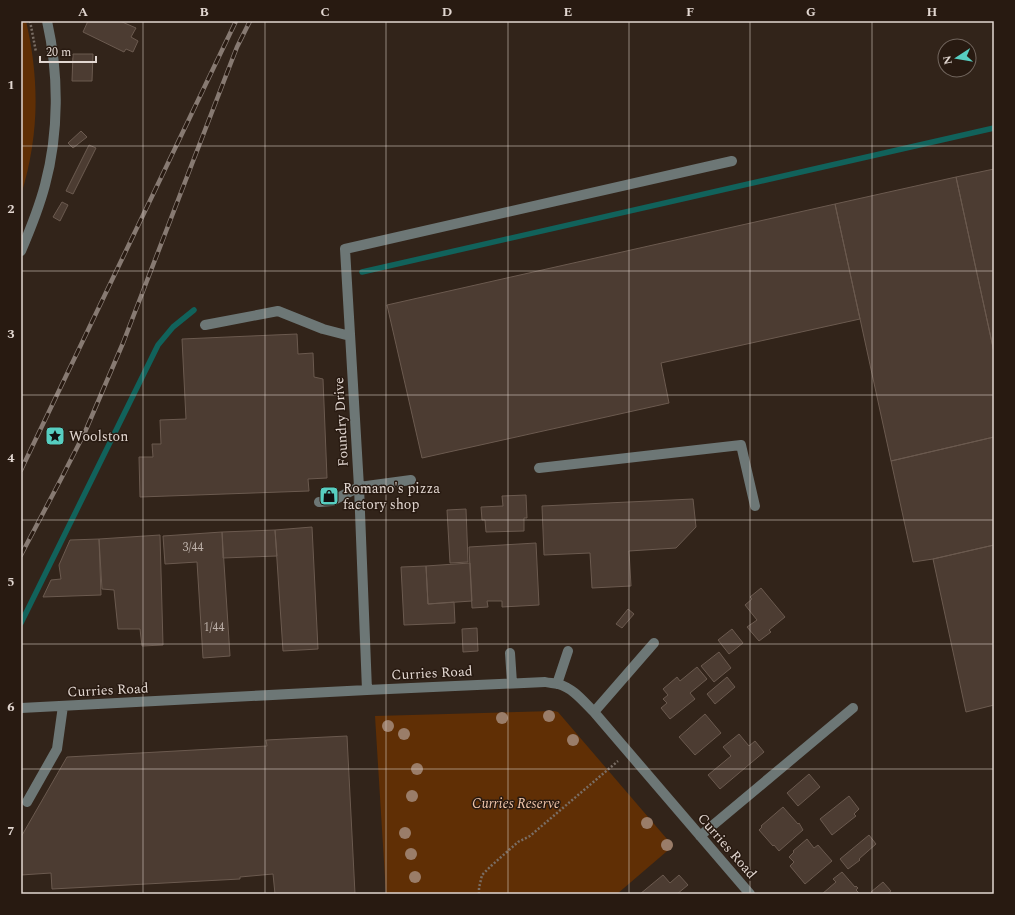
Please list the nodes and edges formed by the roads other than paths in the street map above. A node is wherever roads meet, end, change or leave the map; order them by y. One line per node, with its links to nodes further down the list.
1 (47, 21): 3 (street)
2 (732, 160): 5 (street, Foundry Drive)
3 (21, 251)
4 (205, 325): 5 (street)
5 (350, 336): 8 (street, Foundry Drive)
6 (539, 468): 10 (street)
7 (411, 480): 8 (street)
8 (359, 487): 9 (street); 16 (street, Foundry Drive)
9 (319, 502)
10 (755, 506)
11 (654, 643): 20 (street)
12 (568, 651): 15 (street)
13 (510, 653): 14 (street)
14 (512, 683): 15 (street, Curries Road); 16 (street, Curries Road)
15 (557, 684): 20 (street, Curries Road)
16 (367, 690): 17 (street, Curries Road)
17 (63, 706): 18 (street, Curries Road); 21 (street)
18 (21, 708)
19 (853, 708): 22 (street)
20 (594, 712): 22 (street, Curries Road)
21 (27, 802)
22 (700, 836): 23 (street, Curries Road)
23 (750, 894)

